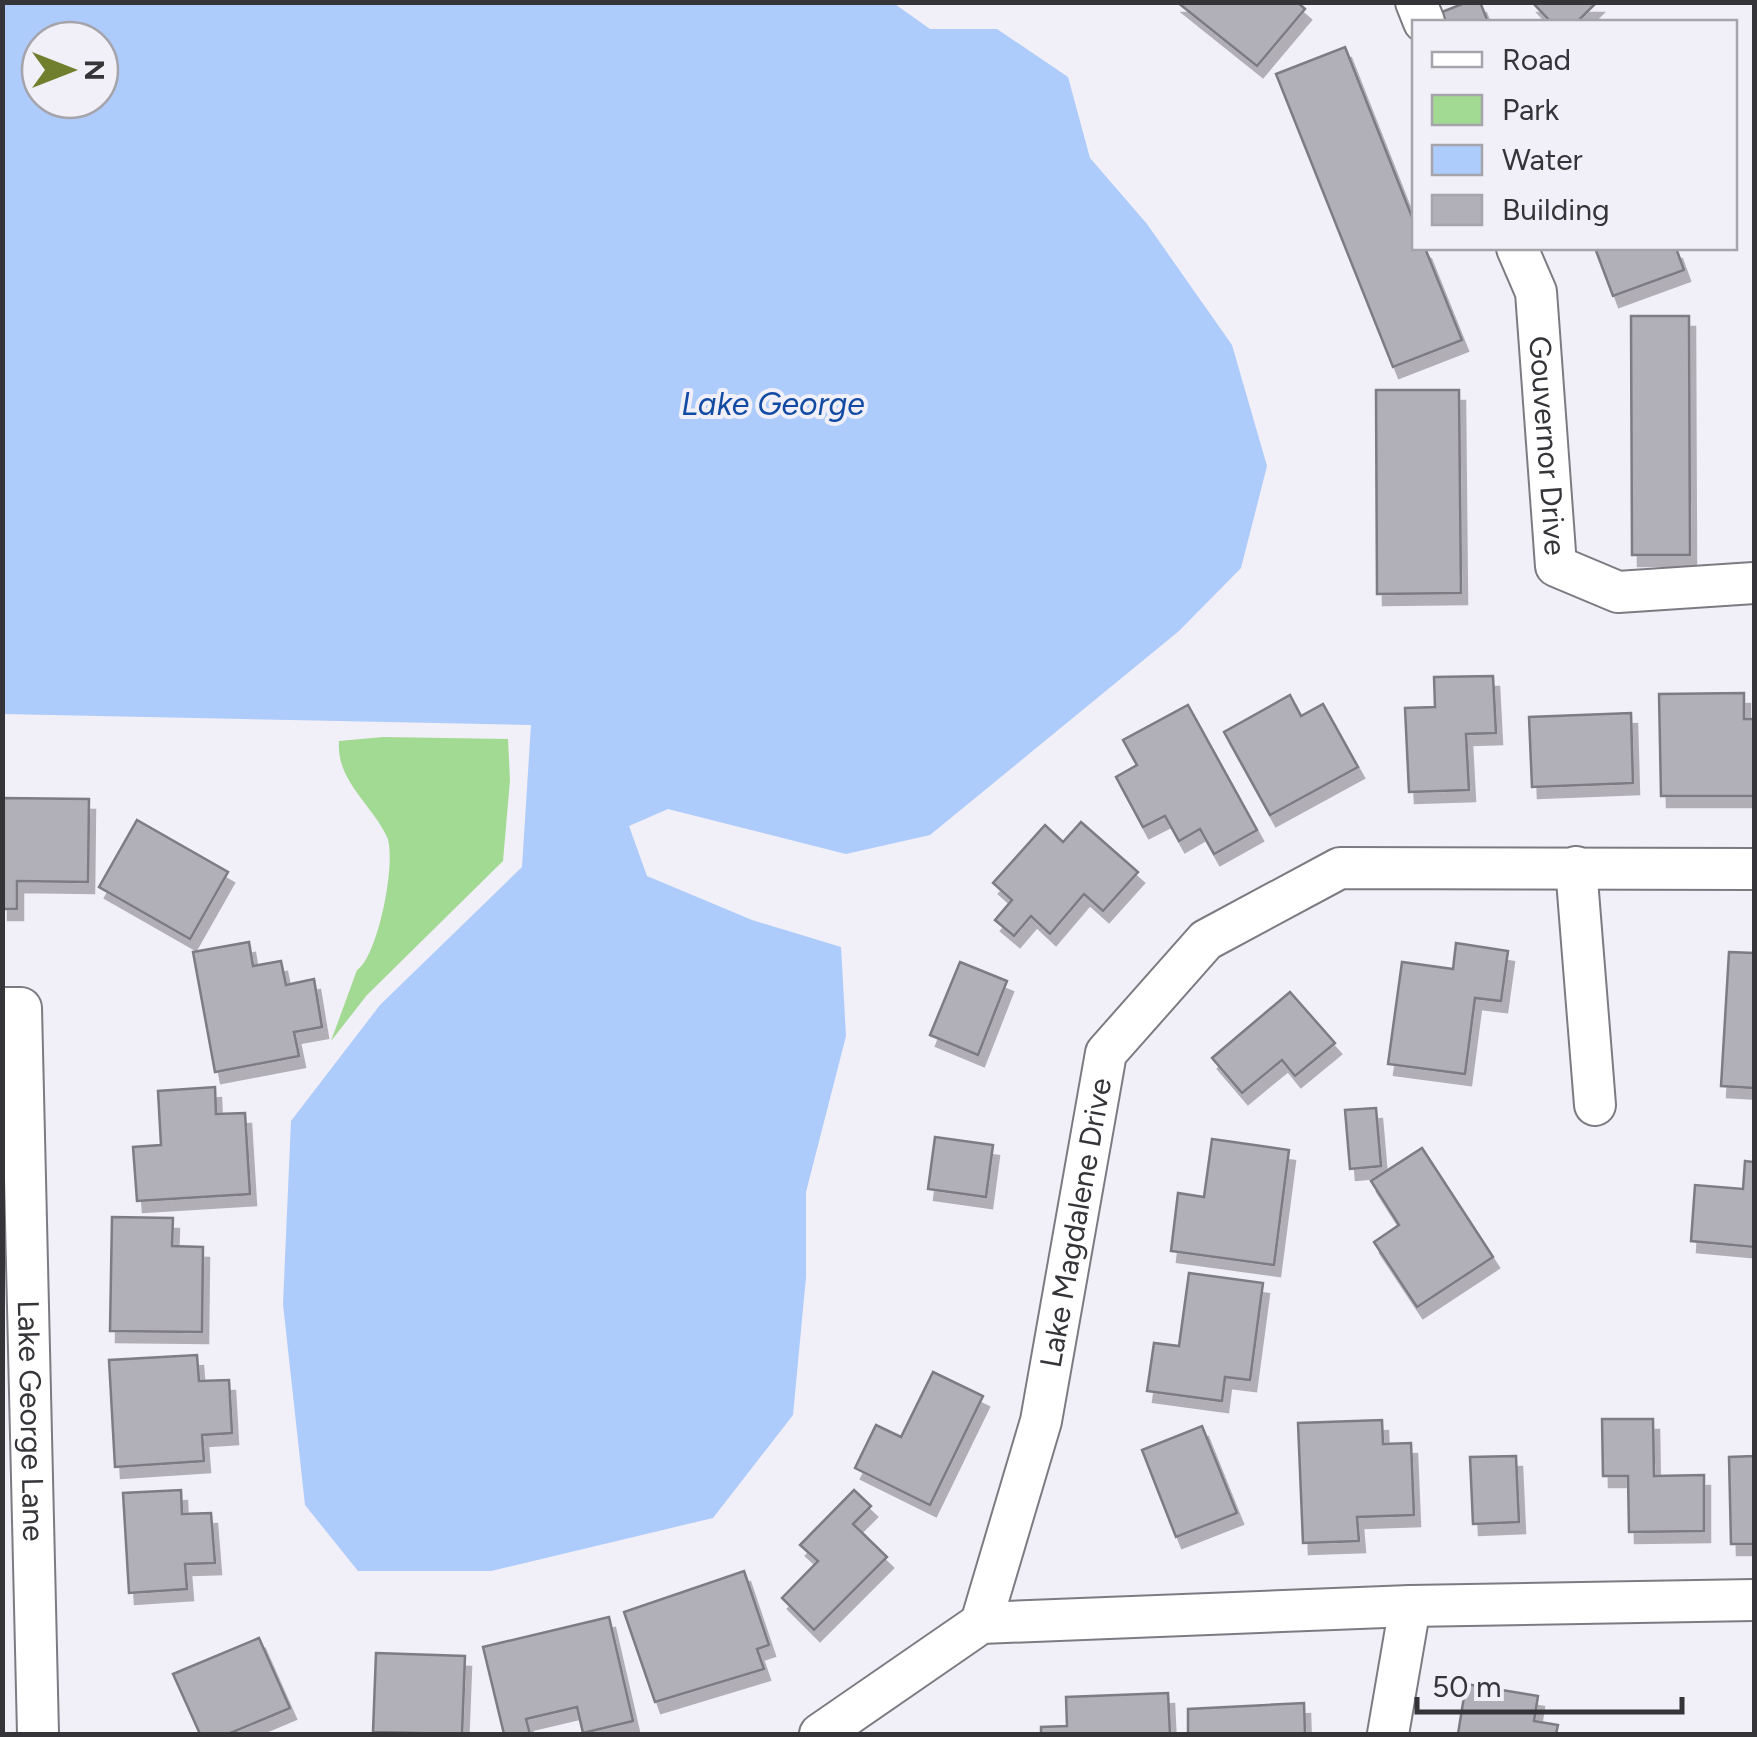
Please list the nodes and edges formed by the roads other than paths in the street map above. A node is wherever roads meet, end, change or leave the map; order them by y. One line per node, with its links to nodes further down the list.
1 (1518, 250): 2 (street, Gouvernor Drive)
2 (1754, 583)
3 (1576, 867): 4 (street, Lake Magdalene Drive); 6 (street); 10 (street, Lake Magdalene Drive)
4 (1754, 869)
5 (2, 1008): 7 (street, Lake George Lane)
6 (1595, 1105)
7 (19, 1522): 11 (street, Lake George Lane)
8 (1754, 1600): 9 (street)
9 (1410, 1606): 10 (street); 13 (street)
10 (981, 1623): 12 (street)
11 (38, 1734)
12 (820, 1734)
13 (1388, 1734)

